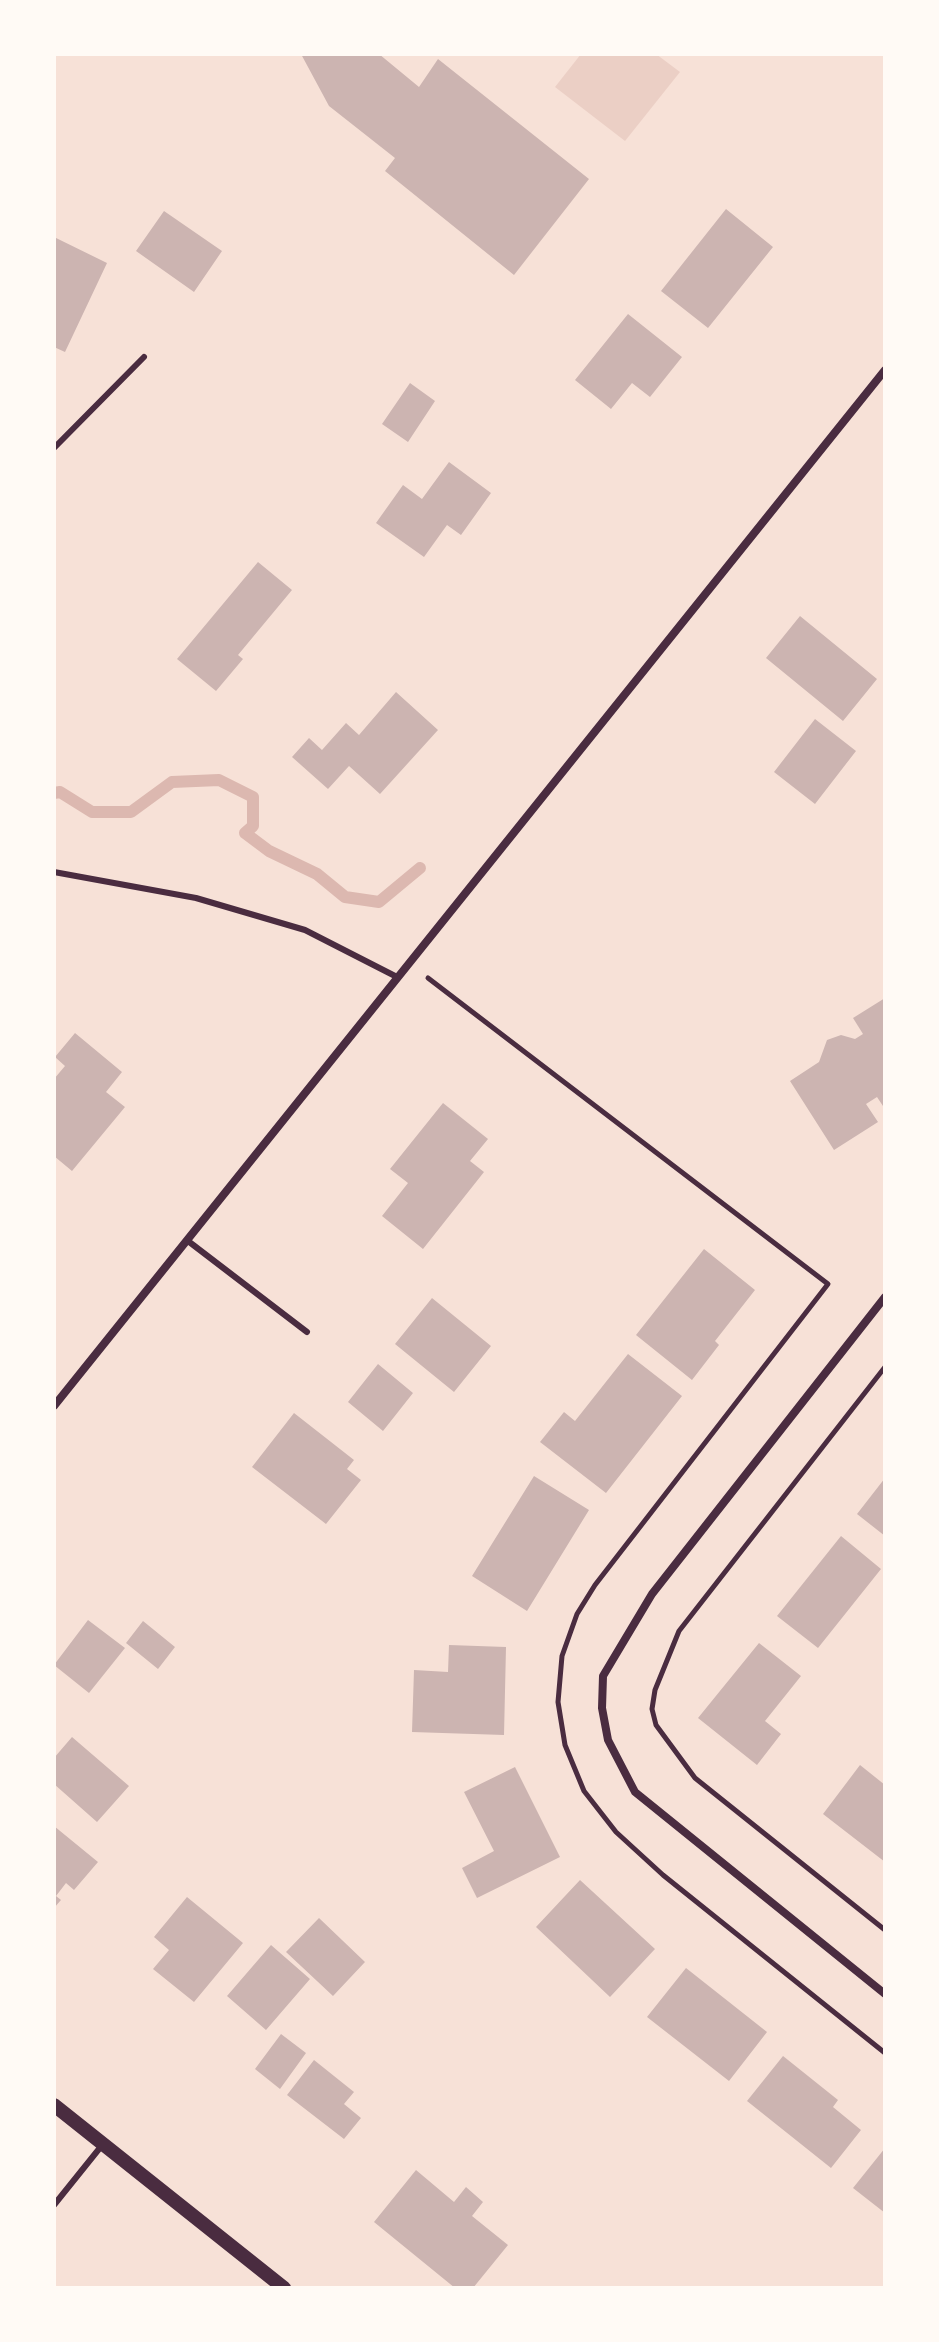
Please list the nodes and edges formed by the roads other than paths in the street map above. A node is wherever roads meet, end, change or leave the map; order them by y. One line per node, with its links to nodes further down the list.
1 (144, 357): 3 (lane)
2 (885, 370): 5 (street)
3 (54, 448)
4 (54, 872): 5 (lane)
5 (397, 977): 6 (street)
6 (188, 1241): 8 (lane); 9 (street)
7 (885, 1297): 10 (street)
8 (307, 1332)
9 (54, 1406)
10 (885, 1994)
11 (54, 2105): 12 (street)
12 (103, 2144): 13 (lane); 14 (street)
13 (54, 2205)
14 (284, 2288)

